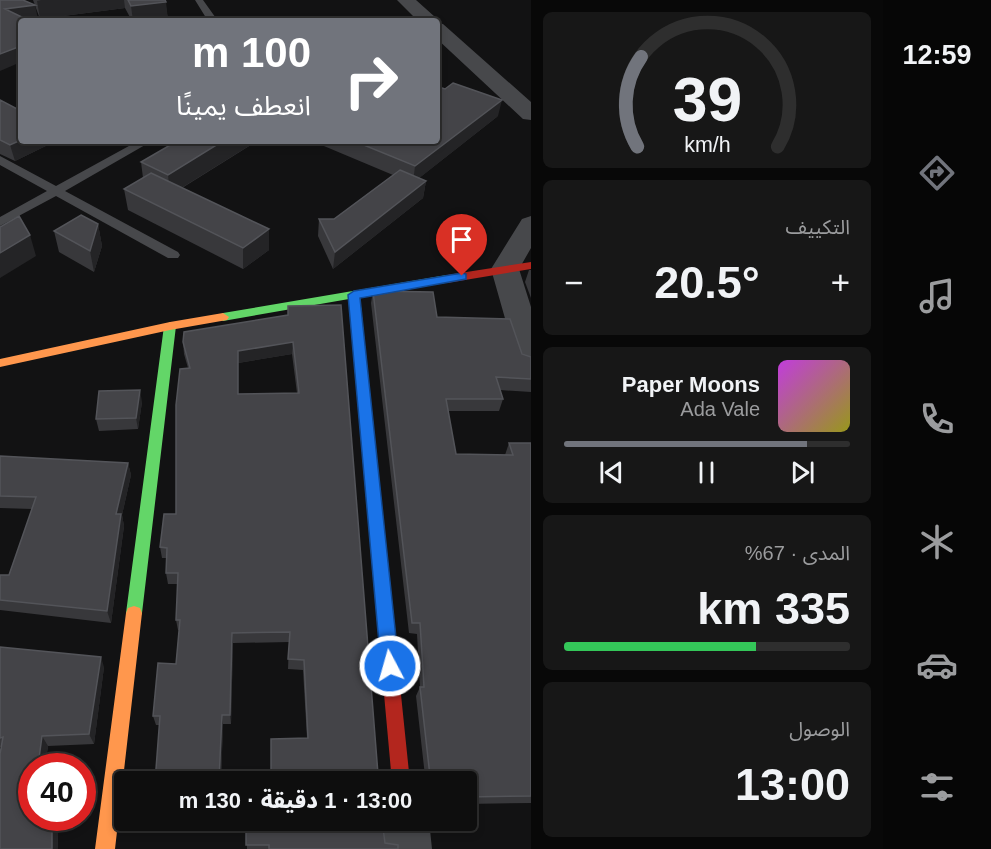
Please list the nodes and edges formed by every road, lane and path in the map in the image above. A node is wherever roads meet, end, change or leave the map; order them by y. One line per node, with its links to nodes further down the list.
1 (199, 0): 3 (lane)
2 (406, 0): 4 (street)
3 (211, 18)
4 (426, 18)
5 (440, 32): 6 (street)
6 (531, 114)
7 (141, 144): 9 (lane)
8 (0, 160): 9 (lane)
9 (56, 191): 10 (lane); 12 (lane)
10 (0, 222)
11 (531, 224): 13 (street)
12 (173, 255)
13 (518, 267): 14 (street); 16 (street)
14 (354, 295): 15 (street); 18 (street)
15 (170, 326): 17 (street); 20 (street)
16 (531, 357)
17 (0, 363)
18 (400, 771)
19 (406, 831): 21 (street)
20 (105, 849)
21 (408, 849)

